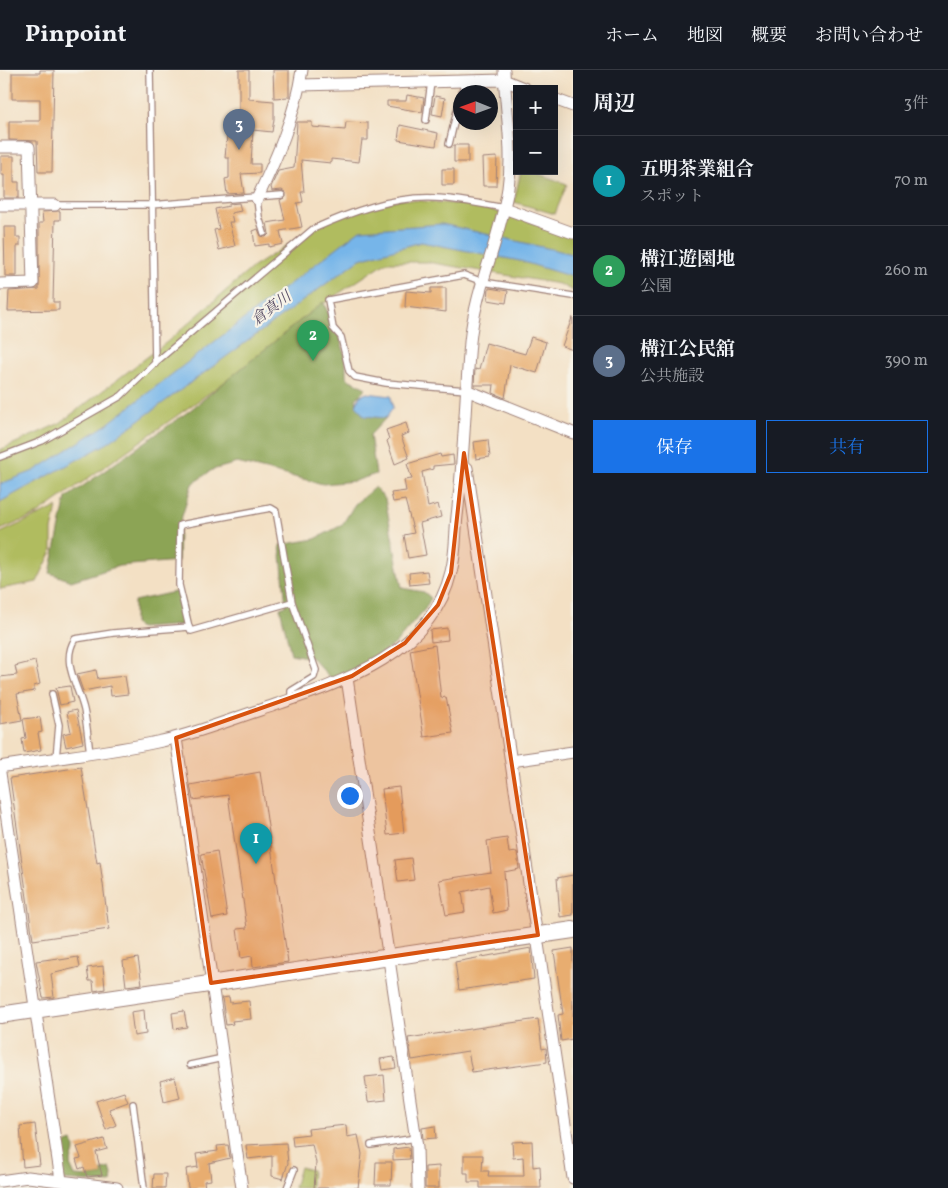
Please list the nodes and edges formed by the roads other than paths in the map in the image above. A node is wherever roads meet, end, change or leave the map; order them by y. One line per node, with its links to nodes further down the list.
1 (150, 70): 20 (lane)
2 (302, 70): 5 (street)
3 (504, 75): 7 (street); 8 (street); 21 (street)
4 (432, 82): 5 (street); 6 (street); 11 (lane)
5 (300, 85): 16 (street)
6 (453, 85)
7 (470, 85)
8 (520, 85)
9 (558, 100): 10 (street)
10 (573, 106)
11 (426, 120)
12 (453, 127): 13 (lane)
13 (449, 144)
14 (0, 147): 17 (street)
15 (282, 195): 16 (lane)
16 (257, 199): 20 (lane); 22 (lane)
17 (31, 204): 18 (street); 19 (street); 25 (street)
18 (0, 205)
19 (55, 205): 20 (lane)
20 (150, 205): 27 (lane)
21 (503, 211): 23 (street); 24 (street); 27 (lane)
22 (264, 233)
23 (573, 233)
24 (484, 278): 26 (lane); 28 (street); 28 (lane)
25 (0, 284)
26 (573, 296)
27 (155, 364): 31 (lane)
28 (466, 390): 29 (street); 30 (street)
29 (573, 433)
30 (464, 453): 34 (street); 41 (street)
31 (0, 457)
32 (292, 602): 33 (lane); 33 (lane); 36 (lane)
33 (189, 627): 39 (lane)
34 (347, 678): 36 (street); 46 (street)
35 (52, 694): 40 (lane)
36 (291, 699): 37 (street)
37 (176, 738): 39 (street); 47 (street)
38 (573, 752): 41 (street)
39 (90, 753): 40 (street)
40 (56, 758): 42 (street)
41 (511, 761): 45 (street)
42 (0, 767)
43 (0, 773): 48 (street)
44 (573, 930): 45 (street)
45 (538, 935): 46 (street); 56 (street)
46 (388, 957): 47 (street); 53 (street)
47 (211, 983): 48 (street); 50 (street)
48 (35, 1010): 49 (street); 57 (street)
49 (0, 1015)
50 (223, 1058): 51 (lane); 62 (street)
51 (190, 1065)
52 (133, 1104): 61 (lane)
53 (416, 1138): 54 (lane); 64 (street)
54 (371, 1145)
55 (294, 1170): 63 (lane)
56 (573, 1178)
57 (56, 1180): 58 (street); 59 (street); 60 (street)
58 (0, 1181)
59 (32, 1188)
60 (117, 1188)
61 (144, 1188)
62 (242, 1188)
63 (287, 1188)
64 (418, 1188)

